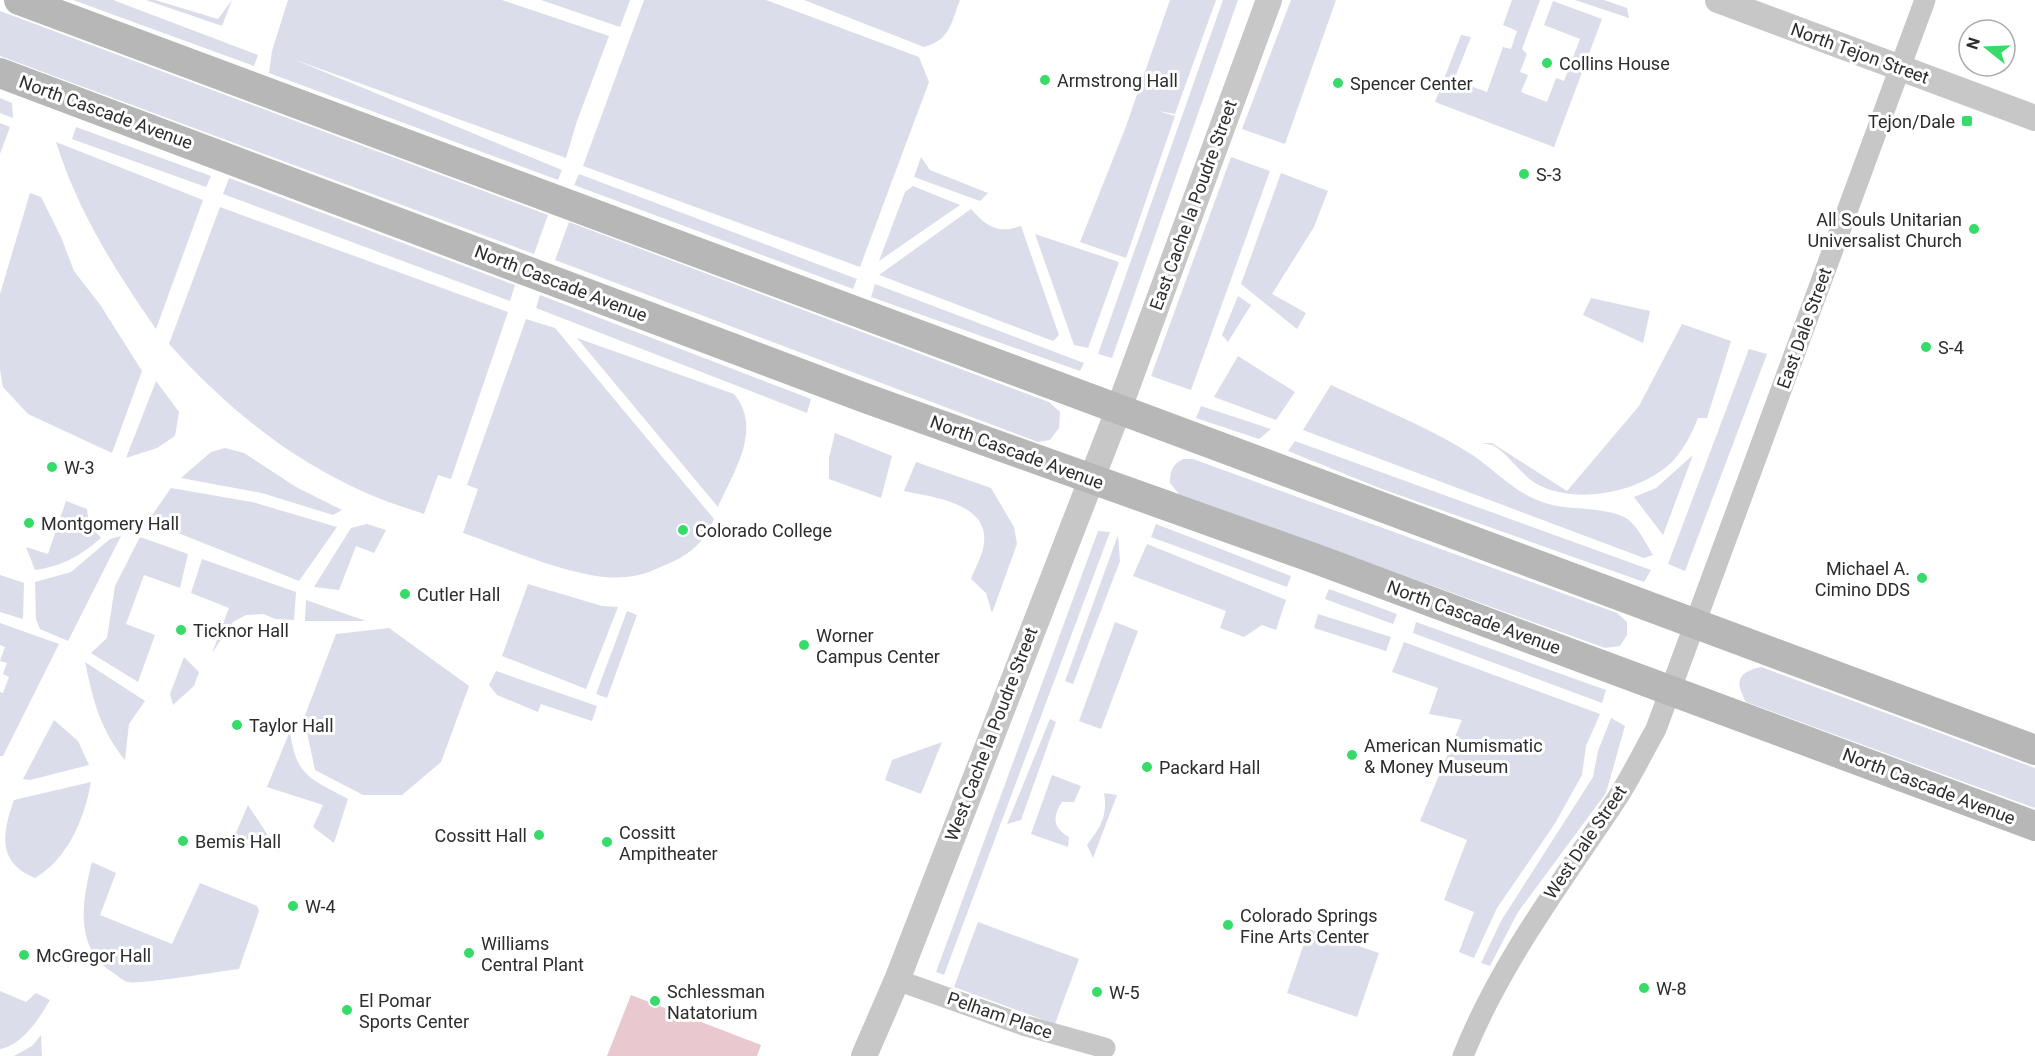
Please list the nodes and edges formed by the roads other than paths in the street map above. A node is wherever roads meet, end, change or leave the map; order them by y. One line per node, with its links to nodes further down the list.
1 (19, 0): 8 (main road)
2 (1269, 0): 8 (street, East Cache la Poudre Street)
3 (1718, 0): 5 (street, North Tejon Street)
4 (1925, 0): 5 (street, East Dale Street)
5 (1900, 68): 7 (street, North Tejon Street); 10 (street, East Dale Street)
6 (0, 73): 9 (main road, North Cascade Avenue)
7 (2035, 118)
8 (1118, 411): 9 (street, West Cache la Poudre Street); 10 (main road)
9 (1090, 478): 11 (main road, North Cascade Avenue); 14 (street, West Cache la Poudre Street)
10 (1695, 623): 11 (street, West Dale Street); 12 (main road)
11 (1672, 689): 13 (main road, North Cascade Avenue); 17 (street, West Dale Street)
12 (2035, 750)
13 (2035, 826)
14 (897, 980): 15 (street, Pelham Place); 16 (street, West Cache la Poudre Street)
15 (1105, 1048)
16 (864, 1056)
17 (1463, 1056)

